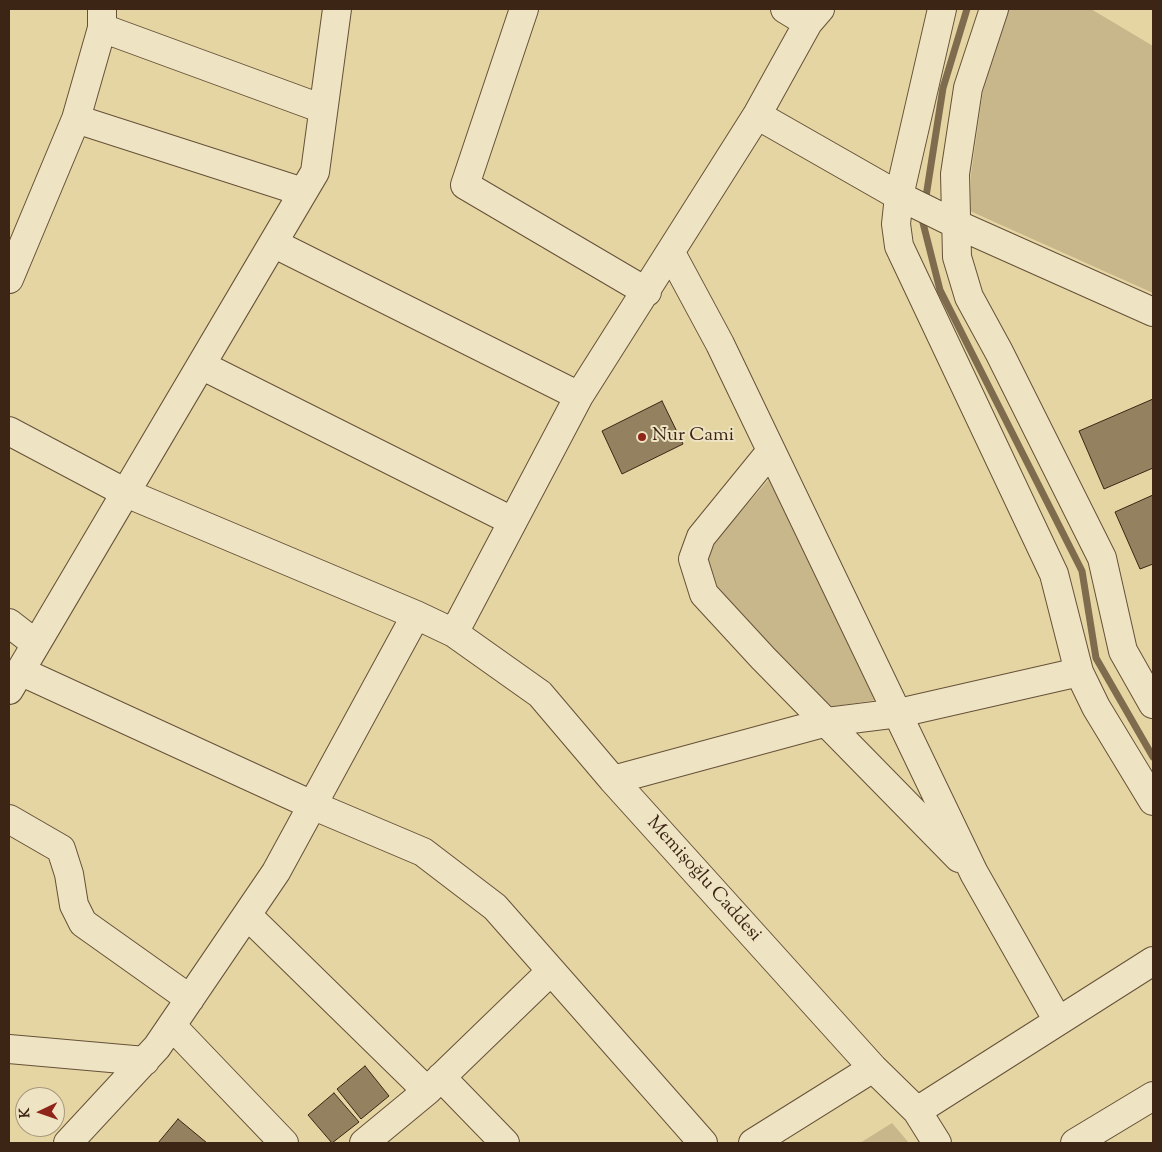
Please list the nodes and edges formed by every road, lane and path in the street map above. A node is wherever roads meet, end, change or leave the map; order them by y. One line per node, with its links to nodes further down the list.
1 (337, 9): 8 (street)
2 (524, 9): 17 (street)
3 (785, 9): 6 (street)
4 (942, 9): 12 (street)
5 (994, 9): 12 (street)
6 (814, 16): 9 (street)
7 (102, 18): 8 (street); 10 (street)
8 (323, 109): 11 (street)
9 (757, 115): 12 (street); 15 (street)
10 (76, 119): 11 (street); 13 (street)
11 (303, 192): 14 (street)
12 (926, 209): 18 (street); 29 (street); 31 (street)
13 (19, 228): 16 (street)
14 (273, 243): 19 (street); 20 (street)
15 (671, 253): 17 (street); 22 (street)
16 (9, 279)
17 (647, 292): 20 (street)
18 (1153, 312)
19 (201, 365): 23 (street); 24 (street)
20 (579, 396): 24 (street)
21 (9, 430): 23 (street, Memişoğlu Caddesi)
22 (771, 450): 32 (street); 33 (street)
23 (126, 493): 25 (street, Memişoğlu Caddesi); 28 (street)
24 (512, 521): 27 (street)
25 (416, 615): 27 (street, Memişoğlu Caddesi); 36 (street)
26 (9, 623): 28 (street)
27 (454, 633): 34 (street, Memişoğlu Caddesi)
28 (36, 644): 30 (street)
29 (1079, 672): 32 (street); 35 (street)
30 (14, 681): 36 (street)
31 (1153, 704)
32 (899, 713): 33 (street); 38 (street)
33 (827, 722): 34 (street); 38 (street)
34 (613, 780): 47 (street, Memişoğlu Caddesi)
35 (1153, 801)
36 (312, 805): 39 (street); 41 (street)
37 (9, 819): 42 (street)
38 (974, 873): 43 (street)
39 (247, 915): 42 (street); 48 (street)
40 (1153, 961): 43 (street)
41 (550, 971): 48 (street); 55 (street)
42 (190, 999): 44 (street)
43 (1058, 1021): 50 (street)
44 (172, 1026): 46 (street); 52 (street)
45 (9, 1050): 46 (street)
46 (145, 1061): 51 (street)
47 (873, 1068): 50 (street, Memişoğlu Caddesi); 56 (street)
48 (434, 1084): 53 (street); 54 (street)
49 (1153, 1096): 58 (street)
50 (917, 1111): 57 (street, Memişoğlu Caddesi)
51 (68, 1143)
52 (284, 1143)
53 (364, 1143)
54 (506, 1143)
55 (703, 1143)
56 (753, 1143)
57 (937, 1143)
58 (1075, 1143)

